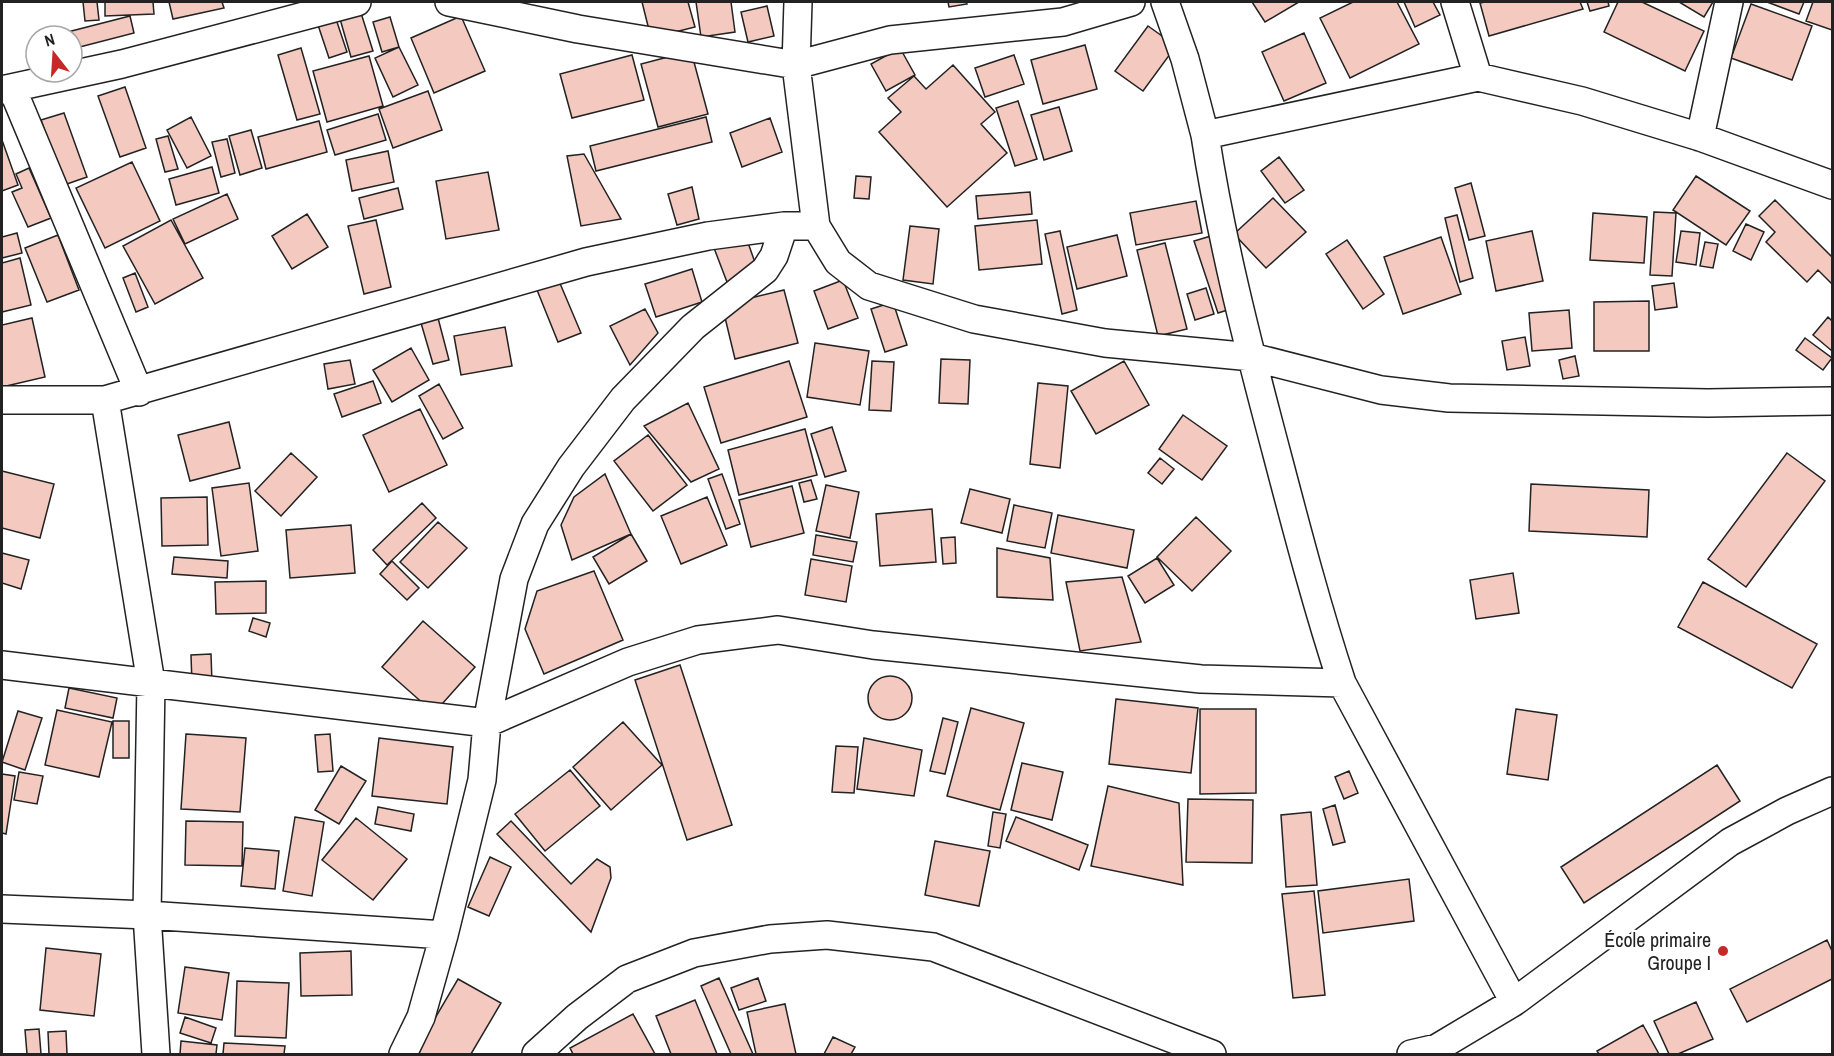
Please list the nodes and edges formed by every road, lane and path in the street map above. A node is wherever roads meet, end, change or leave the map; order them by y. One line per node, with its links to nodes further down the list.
1 (357, 2): 10 (street)
2 (449, 2): 8 (street)
3 (798, 2): 8 (street)
4 (1131, 2): 8 (street)
5 (1166, 2): 11 (street)
6 (1455, 2): 9 (street)
7 (1729, 2): 12 (street)
8 (796, 65): 14 (street)
9 (1478, 77): 11 (street); 12 (street)
10 (7, 89): 17 (street)
11 (1204, 135): 16 (street)
12 (1700, 137): 13 (street)
13 (1833, 185)
14 (816, 225): 15 (street); 16 (street)
15 (784, 226): 17 (street); 24 (street)
16 (1252, 357): 20 (street); 23 (street)
17 (139, 392): 19 (street)
18 (2, 400): 19 (street)
19 (105, 400): 22 (street)
20 (1833, 401)
21 (2, 665): 22 (street)
22 (151, 683): 24 (street); 27 (street)
23 (1342, 683): 24 (street); 29 (street)
24 (487, 723): 28 (street)
25 (1833, 791): 29 (street)
26 (2, 909): 27 (street)
27 (147, 915): 28 (street); 30 (street)
28 (444, 935): 31 (street)
29 (1514, 1002): 34 (street)
30 (156, 1054)
31 (404, 1054)
32 (536, 1054): 33 (street)
33 (1212, 1054)
34 (1411, 1054)

